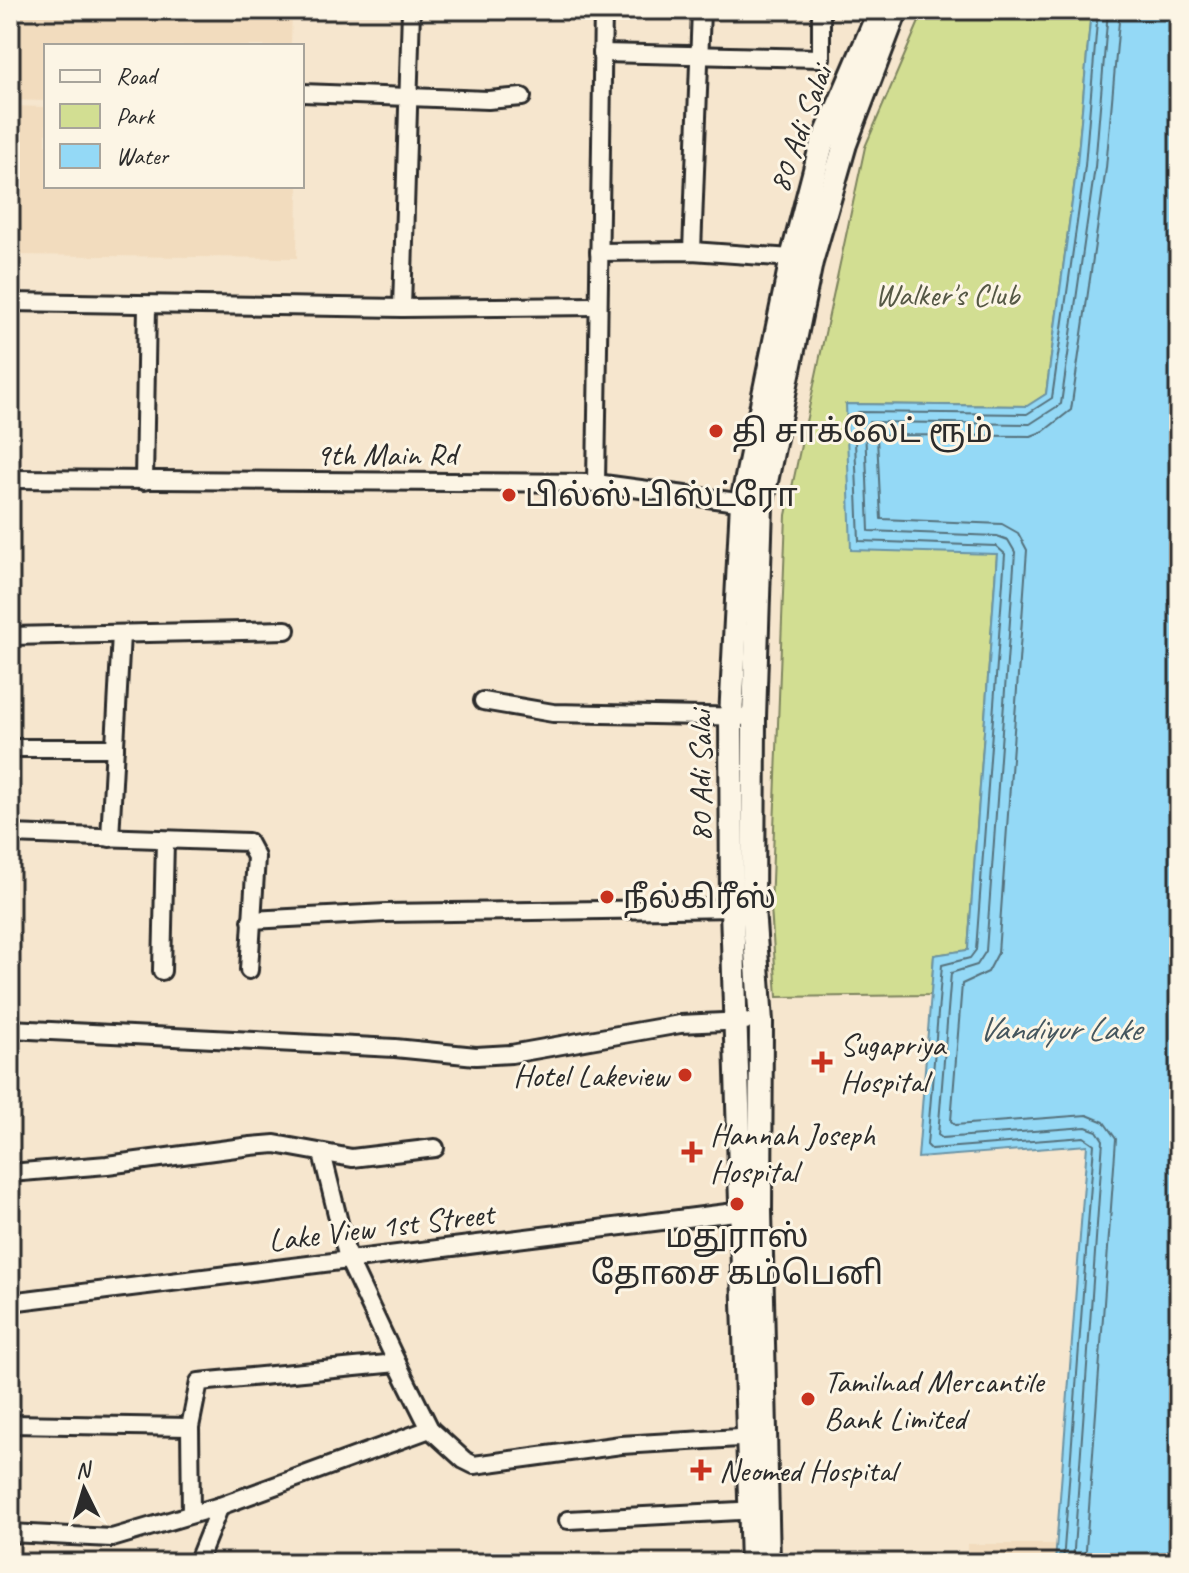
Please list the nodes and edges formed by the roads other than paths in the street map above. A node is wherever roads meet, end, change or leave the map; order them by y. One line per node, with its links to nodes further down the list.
1 (411, 10): 11 (street)
2 (603, 10): 7 (street)
3 (701, 10): 8 (street)
4 (821, 10): 8 (street)
5 (880, 10): 14 (main road, 80 Adi Salai)
6 (896, 10): 22 (main road, 80 Adi Salai)
7 (602, 53): 8 (street); 13 (street)
8 (701, 58): 12 (street)
9 (304, 93): 11 (street)
10 (522, 97): 11 (street)
11 (408, 98): 18 (street)
12 (692, 251): 13 (street); 14 (street)
13 (599, 252): 17 (street)
14 (792, 258): 22 (main road, 80 Adi Salai)
15 (10, 302): 16 (street)
16 (147, 306): 18 (street); 20 (street)
17 (596, 306): 18 (street); 21 (street)
18 (402, 308)
19 (10, 479): 20 (street, 9th Main Rd)
20 (144, 481): 21 (street, 9th Main Rd)
21 (596, 483): 22 (street, 9th Main Rd)
22 (751, 504): 27 (main road, 80 Adi Salai)
23 (286, 630): 24 (street)
24 (121, 634): 25 (street); 29 (street)
25 (10, 636)
26 (483, 701): 27 (street)
27 (743, 718): 33 (main road, 80 Adi Salai)
28 (10, 748): 29 (street)
29 (115, 748): 31 (street)
30 (10, 834): 31 (street)
31 (110, 838): 32 (street)
32 (165, 840): 34 (street); 36 (street)
33 (743, 908): 34 (street); 37 (main road, 80 Adi Salai); 38 (main road, 80 Adi Salai)
34 (251, 920): 35 (street)
35 (249, 970)
36 (162, 971)
37 (736, 1021): 38 (street); 39 (street); 43 (main road, 80 Adi Salai)
38 (761, 1022): 43 (main road, 80 Adi Salai)
39 (10, 1029)
40 (435, 1148): 41 (street)
41 (322, 1153): 42 (street); 44 (street)
42 (10, 1173)
43 (751, 1210): 44 (street, Lake View 1st Street); 50 (main road, 80 Adi Salai)
44 (348, 1259): 45 (street, Lake View 1st Street); 46 (street)
45 (10, 1302)
46 (397, 1363): 48 (street); 49 (street)
47 (10, 1424): 48 (street)
48 (190, 1427): 53 (street)
49 (430, 1429): 50 (street); 51 (street)
50 (757, 1437): 52 (main road, 80 Adi Salai)
51 (220, 1506): 53 (street); 56 (street)
52 (757, 1510): 54 (street); 57 (main road, 80 Adi Salai); 58 (main road, 80 Adi Salai)
53 (191, 1514): 55 (street)
54 (568, 1520)
55 (10, 1533)
56 (197, 1563)
57 (752, 1563)
58 (768, 1563)

